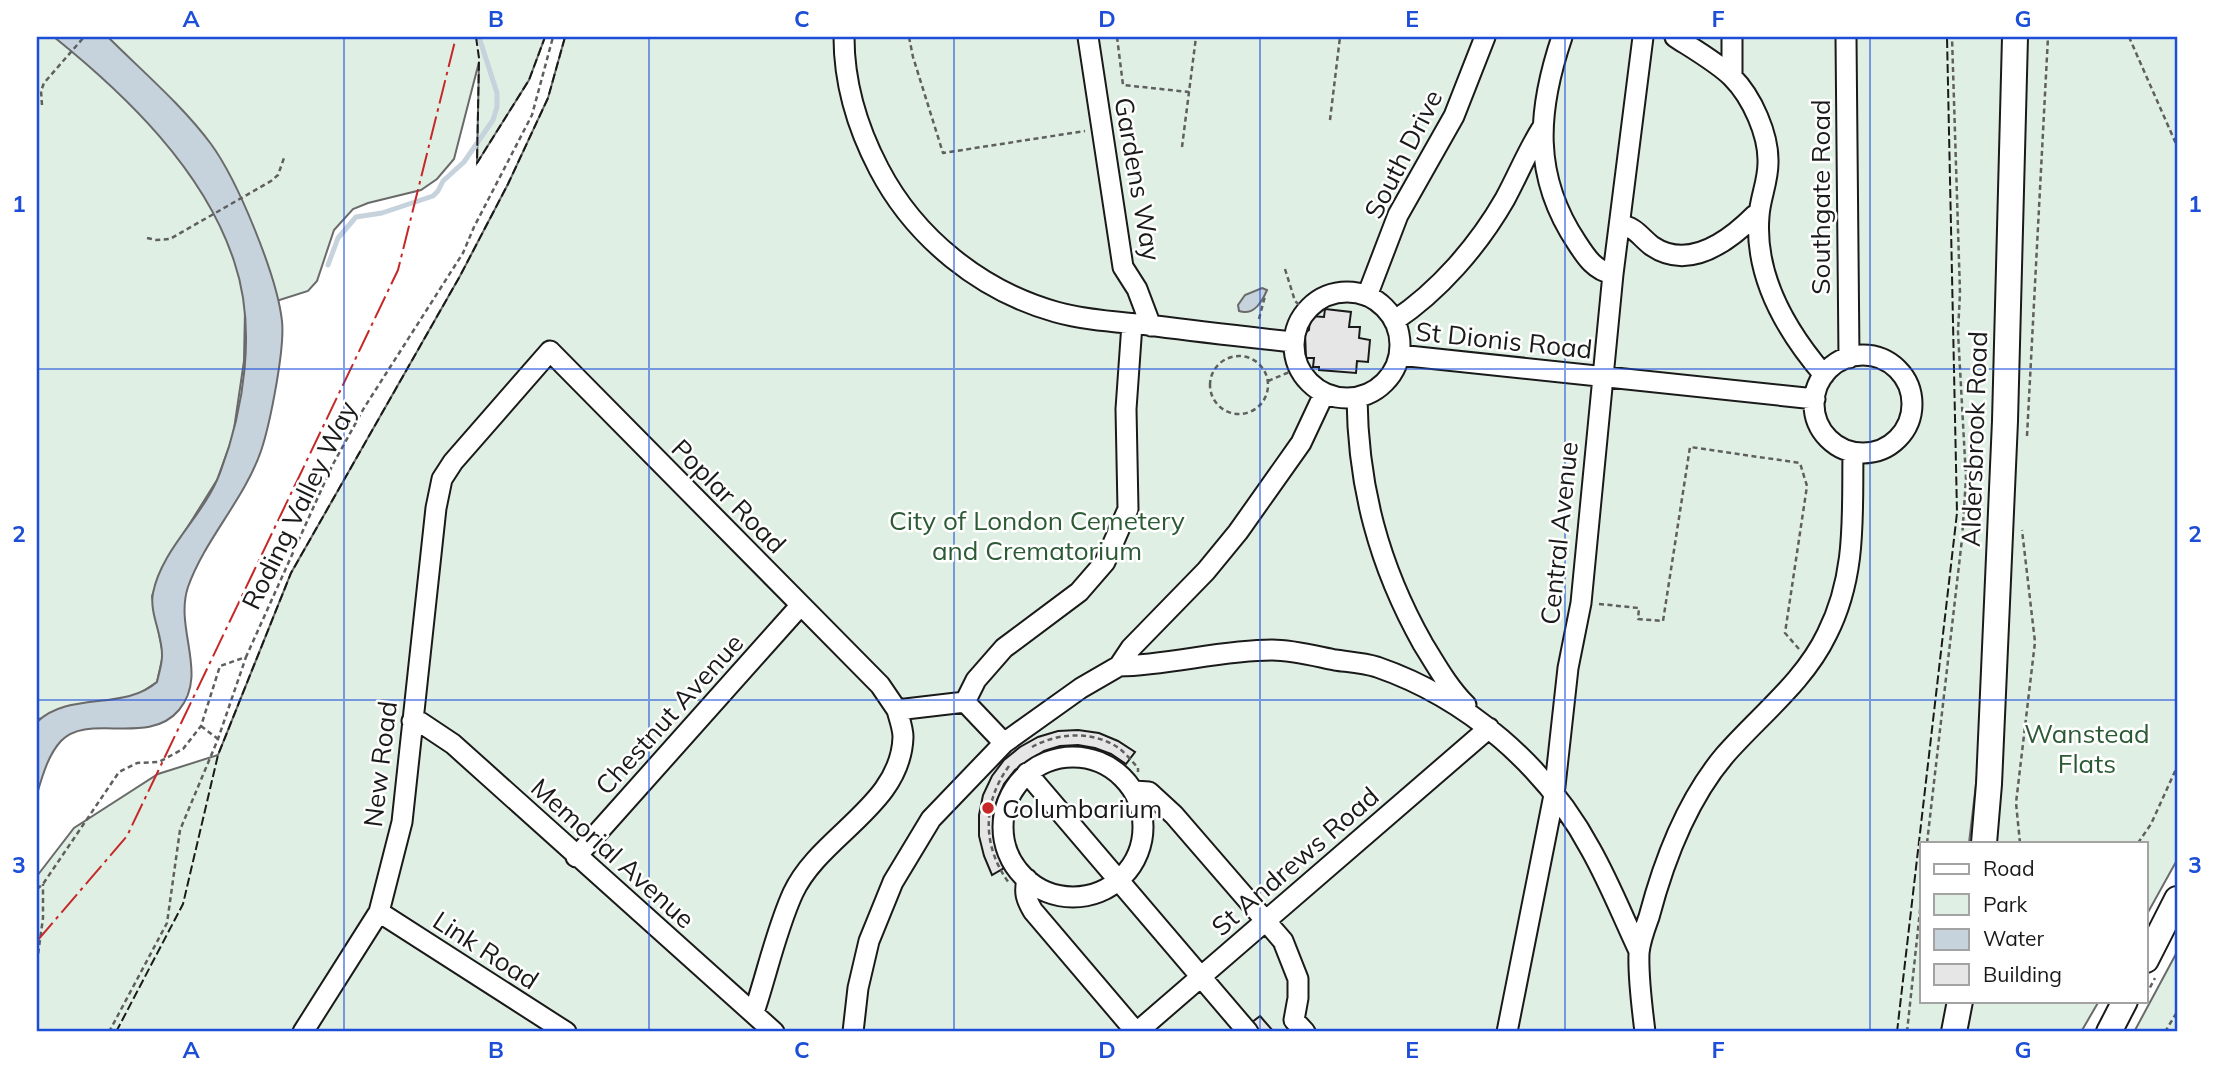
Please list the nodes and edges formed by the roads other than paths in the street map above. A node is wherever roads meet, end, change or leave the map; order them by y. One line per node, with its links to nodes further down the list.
1 (844, 37): 17 (lane)
2 (1088, 37): 17 (lane, Gardens Way)
3 (1485, 37): 15 (lane, South Drive)
4 (1562, 37): 11 (lane)
5 (1643, 37): 13 (lane, Central Avenue)
6 (1675, 37): 10 (lane)
7 (1732, 37): 10 (lane)
8 (1846, 37): 20 (lane, Southgate Road)
9 (2015, 37): 38 (main road, Aldersbrook Road)
10 (1731, 76): 12 (lane)
11 (1542, 128): 14 (lane); 16 (lane)
12 (1759, 215): 13 (lane); 21 (lane)
13 (1620, 225): 14 (lane, Central Avenue)
14 (1613, 274): 22 (lane, Central Avenue)
15 (1367, 296): 16 (lane); 18 (lane)
16 (1394, 321): 19 (lane)
17 (1141, 325): 18 (lane); 30 (lane)
18 (1293, 342): 23 (lane)
19 (1399, 355): 22 (lane, St Dionis Road); 24 (lane)
20 (1849, 358): 21 (lane); 26 (lane)
21 (1825, 375): 25 (lane)
22 (1602, 376): 25 (lane, St Dionis Road); 37 (lane, Central Avenue)
23 (1324, 394): 24 (lane); 29 (lane)
24 (1357, 398): 33 (lane)
25 (1815, 399): 26 (lane)
26 (1853, 452): 45 (lane)
27 (442, 479): 28 (lane, Poplar Road); 32 (lane, New Road)
28 (800, 606): 31 (lane, Poplar Road); 39 (lane, Chestnut Avenue)
29 (1119, 666): 33 (lane); 34 (lane)
30 (965, 702): 31 (lane); 34 (lane)
31 (897, 710): 50 (lane)
32 (412, 721): 39 (lane, Memorial Avenue); 43 (lane, New Road)
33 (1489, 728): 37 (lane); 44 (lane, St Andrews Road)
34 (1004, 743): 54 (lane)
35 (1027, 773): 36 (lane); 40 (lane); 41 (lane)
36 (1134, 791): 41 (lane); 44 (lane)
37 (1554, 795): 45 (lane); 58 (lane, Central Avenue)
38 (1984, 842)
39 (576, 857): 50 (lane, Memorial Avenue)
40 (1017, 880): 41 (lane); 55 (lane)
41 (1119, 880): 47 (lane)
42 (2177, 899): 46 (main road)
43 (379, 912): 51 (lane, New Road); 52 (lane, Link Road)
44 (1265, 920): 47 (lane, St Andrews Road); 57 (lane)
45 (1639, 951): 59 (lane)
46 (2148, 956)
47 (1202, 978): 55 (lane, St Andrews Road); 56 (lane)
48 (1960, 1002): 60 (main road)
49 (2124, 1002): 61 (main road)
50 (752, 1012): 53 (lane, Memorial Avenue)
51 (310, 1029)
52 (566, 1032)
53 (774, 1032)
54 (853, 1032)
55 (1136, 1032)
56 (1248, 1032)
57 (1305, 1032)
58 (1507, 1032)
59 (1645, 1032)
60 (1954, 1032)
61 (2109, 1032)

